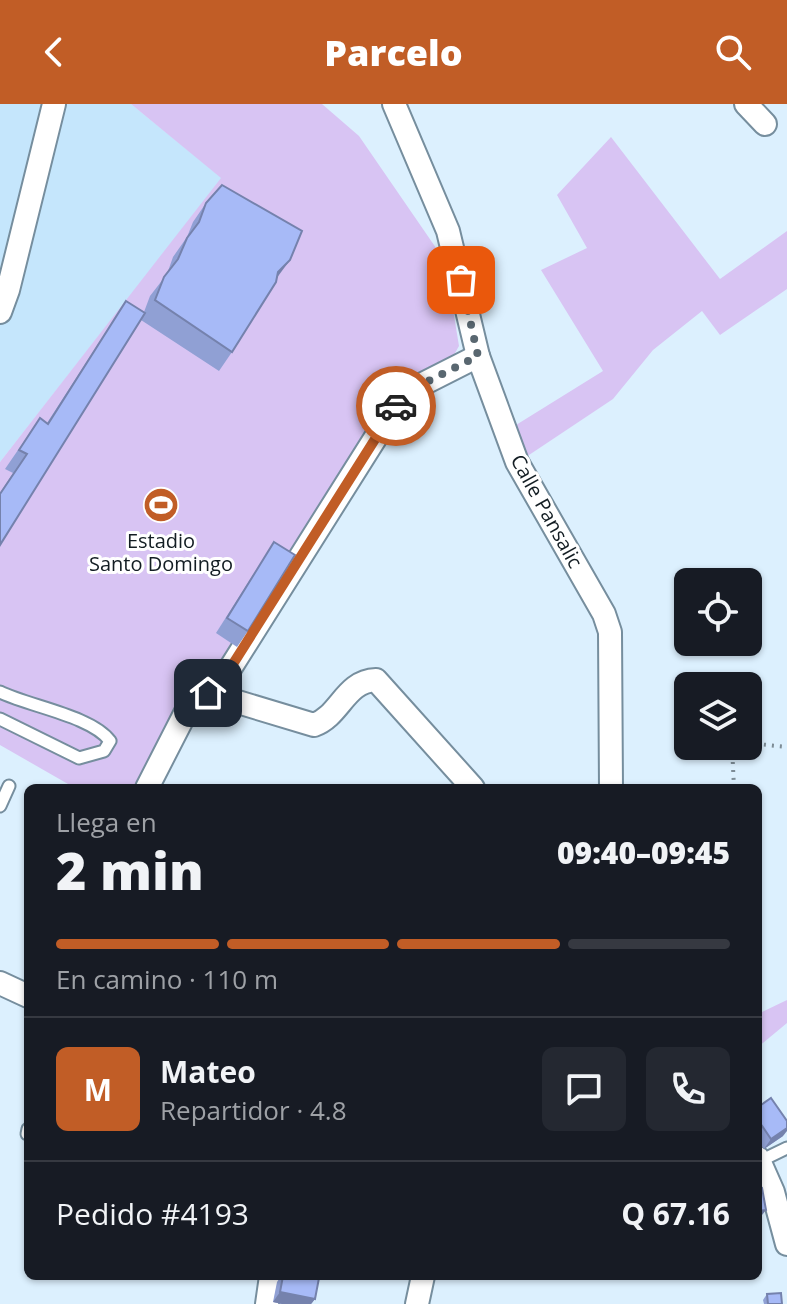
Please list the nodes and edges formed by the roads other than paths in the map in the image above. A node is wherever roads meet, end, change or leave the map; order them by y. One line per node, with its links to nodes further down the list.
1 (54, 104): 5 (street)
2 (394, 104): 6 (street, Calle Pansalic)
3 (746, 104): 4 (street)
4 (765, 124)
5 (0, 312)
6 (478, 356): 8 (street); 12 (street, Calle Pansalic)
7 (0, 692): 9 (lane)
8 (208, 693): 10 (street); 11 (street)
9 (0, 719)
10 (149, 784)
11 (469, 784)
12 (611, 784)
13 (9, 786): 14 (lane)
14 (0, 806)
15 (0, 983): 16 (street)
16 (24, 994)
17 (787, 1148): 18 (lane)
18 (762, 1158)
19 (762, 1166): 20 (street)
20 (787, 1244)
21 (270, 1280): 23 (street)
22 (422, 1280): 24 (street)
23 (267, 1304)
24 (417, 1304)

